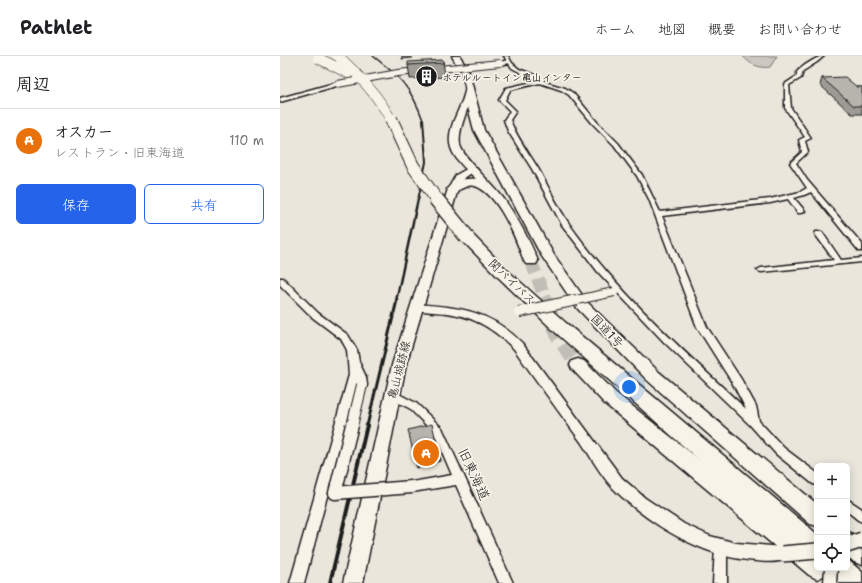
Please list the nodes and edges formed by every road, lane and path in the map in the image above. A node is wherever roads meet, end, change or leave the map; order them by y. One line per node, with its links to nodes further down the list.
1 (313, 56): 8 (highway, bridge)
2 (338, 56): 8 (highway, bridge)
3 (456, 56): 7 (highway, 国道1号)
4 (822, 56): 12 (street)
5 (507, 59): 6 (street); 9 (street, bridge)
6 (541, 81): 15 (street); 25 (street)
7 (469, 95): 10 (highway); 10 (highway, 国道1号); 17 (highway, 国道1号)
8 (377, 98): 32 (highway, 関バイパス, bridge)
9 (280, 100)
10 (472, 169): 11 (main road, 亀山城跡線); 16 (highway, 国道1号); 17 (highway)
11 (453, 188): 16 (highway); 26 (main road, 亀山城跡線)
12 (811, 189): 13 (street); 19 (street)
13 (790, 197): 14 (street); 15 (street)
14 (800, 211)
15 (658, 214): 31 (street)
16 (510, 215): 21 (highway, 国道1号)
17 (534, 232): 36 (highway, 国道1号)
18 (819, 234): 22 (street)
19 (862, 249)
20 (862, 260): 22 (street)
21 (532, 261)
22 (839, 262): 23 (street)
23 (761, 270)
24 (280, 280): 28 (street)
25 (617, 291): 27 (street, bridge); 31 (street)
26 (417, 307): 30 (main road, 亀山城跡線); 42 (street)
27 (519, 312)
28 (354, 363): 34 (street, bridge); 52 (street)
29 (578, 365): 47 (highway)
30 (393, 395): 34 (street, 旧東海道); 53 (main road, 亀山城跡線)
31 (754, 422): 33 (street)
32 (686, 434): 38 (highway); 43 (highway)
33 (814, 478)
34 (460, 479): 54 (street, 旧東海道)
35 (850, 506): 37 (street)
36 (814, 514)
37 (862, 516)
38 (814, 535)
39 (862, 540): 40 (street, bridge)
40 (850, 542)
41 (850, 545): 45 (highway)
42 (721, 547): 44 (street, bridge); 55 (street)
43 (814, 547)
44 (814, 550)
45 (862, 555)
46 (850, 562): 51 (highway)
47 (814, 566)
48 (821, 571): 57 (highway)
49 (831, 571): 56 (street, bridge)
50 (842, 571): 58 (highway)
51 (862, 572)
52 (297, 583)
53 (353, 583)
54 (506, 583)
55 (720, 583)
56 (830, 583)
57 (836, 583)
58 (856, 583)

